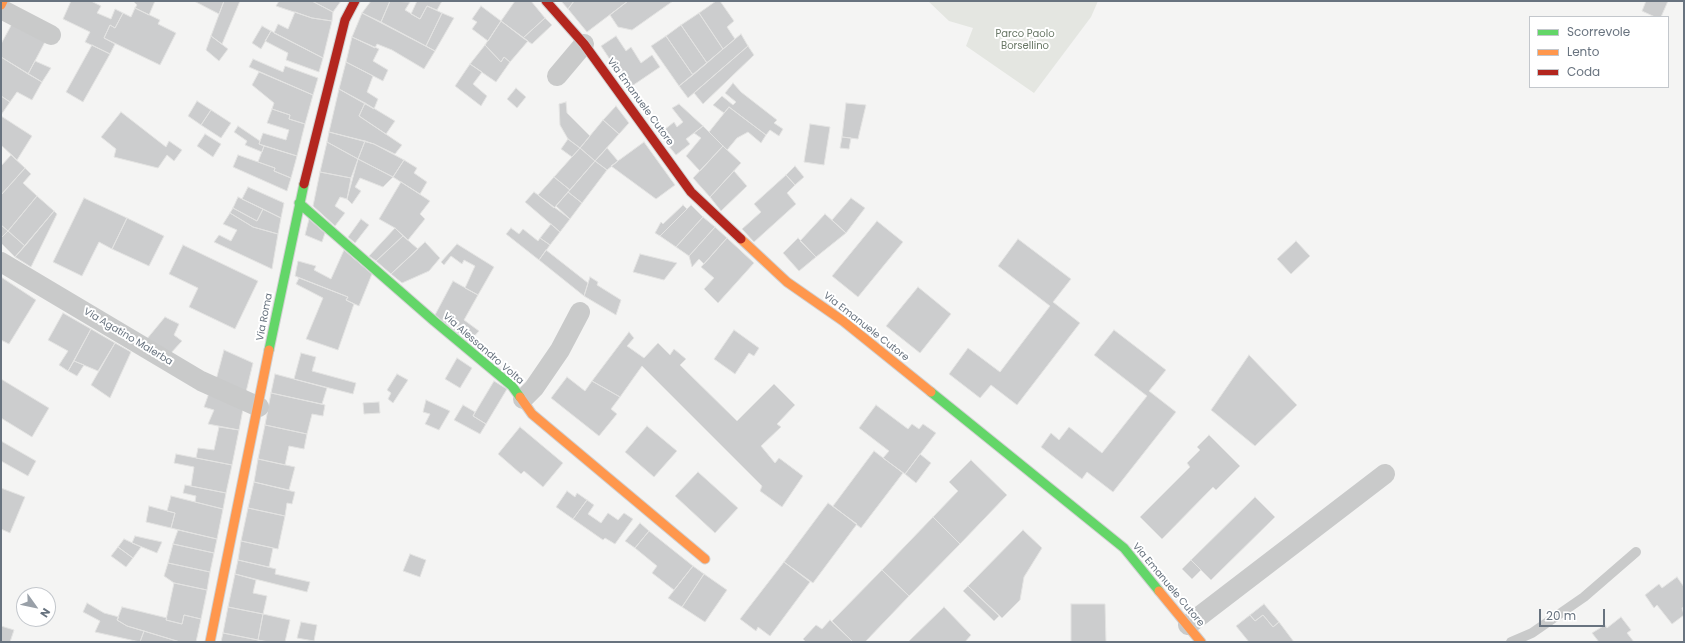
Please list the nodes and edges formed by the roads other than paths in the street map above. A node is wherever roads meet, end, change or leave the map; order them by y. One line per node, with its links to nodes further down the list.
1 (4, 1): 4 (street)
2 (355, 1): 9 (street, Via Roma)
3 (546, 1): 7 (street, Via Emanuele Cutore)
4 (1, 5)
5 (1, 9): 6 (street)
6 (51, 35)
7 (584, 44): 8 (street); 17 (street, Via Emanuele Cutore)
8 (557, 76)
9 (299, 203): 12 (street, Via Alessandro Volta); 13 (street, Via Roma)
10 (1, 262): 13 (street, Via Agatino Malerba)
11 (580, 312): 12 (street)
12 (523, 399): 16 (street, Via Alessandro Volta)
13 (259, 407): 18 (street, Via Roma)
14 (1385, 474): 17 (street)
15 (1636, 552): 20 (lane)
16 (705, 560)
17 (1188, 625): 19 (street, Via Emanuele Cutore)
18 (210, 642)
19 (1201, 642)
20 (1511, 642)

